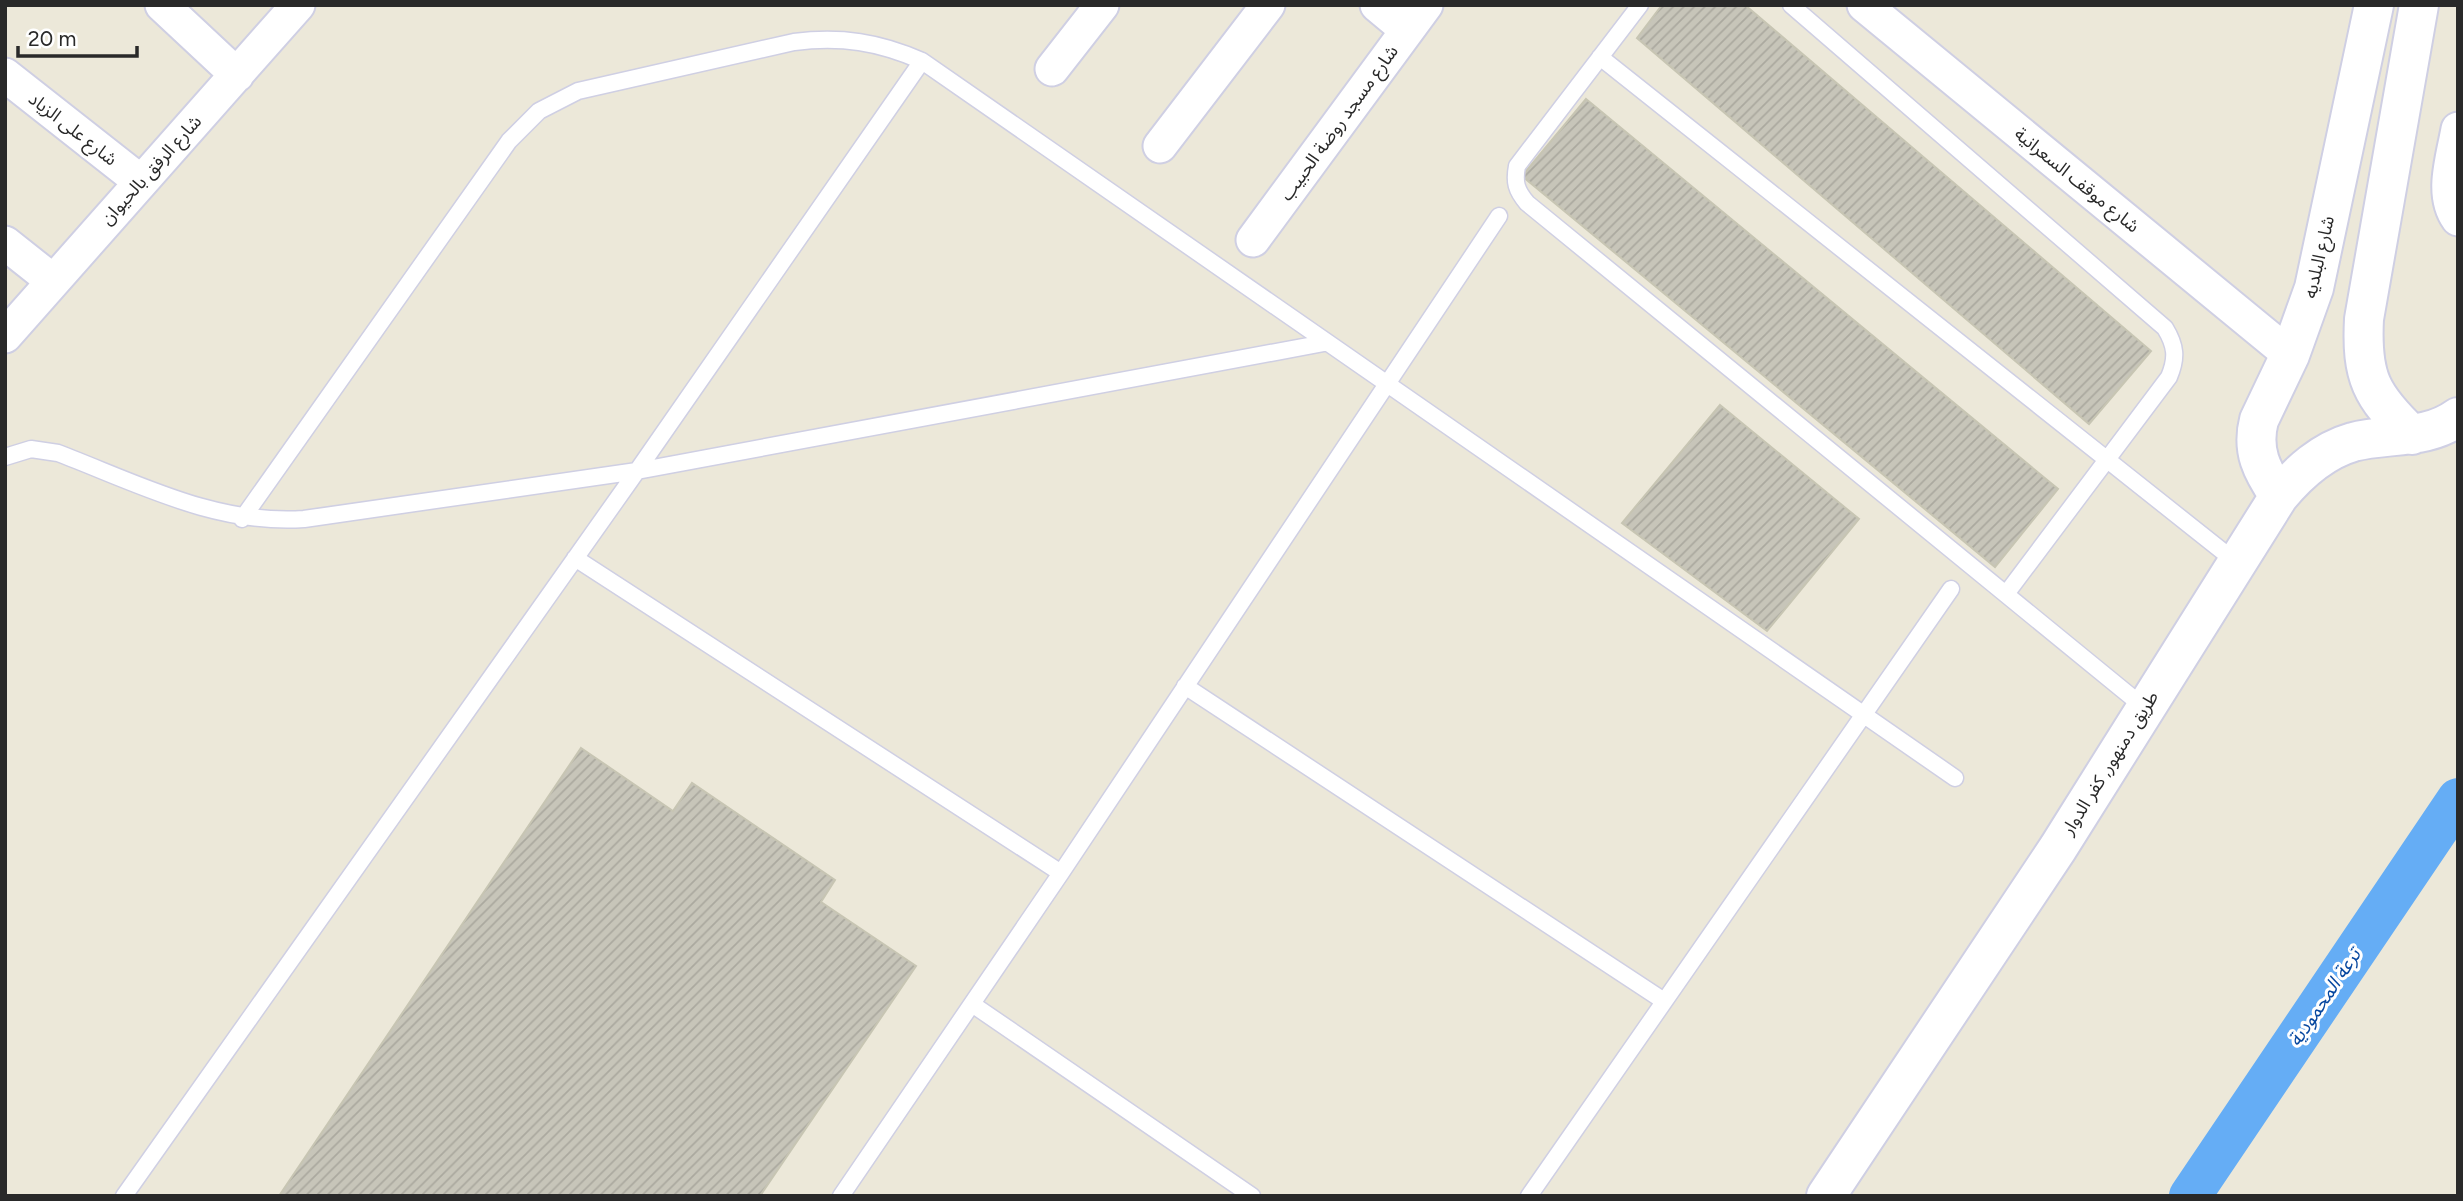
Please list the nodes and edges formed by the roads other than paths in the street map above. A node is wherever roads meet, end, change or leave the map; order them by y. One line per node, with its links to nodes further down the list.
1 (162, 5): 16 (street)
2 (298, 5): 16 (street, شارع الرفق بالحيوان)
3 (1102, 5): 14 (street)
4 (1268, 5): 18 (street)
5 (1377, 5): 11 (street)
6 (1640, 5): 12 (lane)
7 (1790, 5): 32 (lane)
8 (1864, 5): 27 (street, شارع موقف السعرانية)
9 (2374, 5): 27 (main road, شارع البلديه)
10 (2419, 5): 30 (main road)
11 (1417, 18): 22 (street, شارع مسجد روضة الحبيب)
12 (1600, 57): 32 (lane); 39 (lane)
13 (922, 61): 26 (lane); 33 (lane); 35 (lane)
14 (1052, 69)
15 (5, 75): 19 (street, شارع على الزياد)
16 (237, 75): 19 (street, شارع الرفق بالحيوان)
17 (2458, 129): 21 (street)
18 (1160, 146)
19 (141, 182): 24 (street, شارع الرفق بالحيوان)
20 (1499, 216): 28 (lane)
21 (2458, 219)
22 (1253, 240)
23 (5, 243): 24 (street)
24 (53, 281): 25 (street, شارع الرفق بالحيوان)
25 (5, 336)
26 (1324, 343): 28 (lane); 33 (lane)
27 (2290, 355): 34 (main road, شارع البلديه)
28 (1385, 385): 40 (lane); 42 (lane)
29 (2458, 417): 30 (main road, طريق دمنهور, كفر الدوار)
30 (2412, 435): 34 (main road, طريق دمنهور, كفر الدوار)
31 (5, 457): 35 (lane)
32 (2106, 460): 37 (lane); 39 (lane)
33 (637, 471): 35 (lane); 36 (lane)
34 (2279, 496): 37 (main road, طريق دمنهور, كفر الدوار)
35 (242, 519)
36 (575, 558): 44 (lane); 47 (lane)
37 (2236, 562): 41 (main road, طريق دمنهور, كفر الدوار)
38 (1951, 589): 42 (lane)
39 (2006, 594): 41 (lane)
40 (1185, 686): 44 (lane); 45 (lane)
41 (2145, 708): 51 (main road, طريق دمنهور, كفر الدوار)
42 (1864, 715): 43 (lane); 45 (lane)
43 (1955, 778)
44 (1061, 873): 46 (lane)
45 (1664, 1001): 50 (lane)
46 (972, 1004): 48 (lane); 49 (lane)
47 (124, 1196)
48 (841, 1196)
49 (1252, 1196)
50 (1529, 1196)
51 (1826, 1196)

